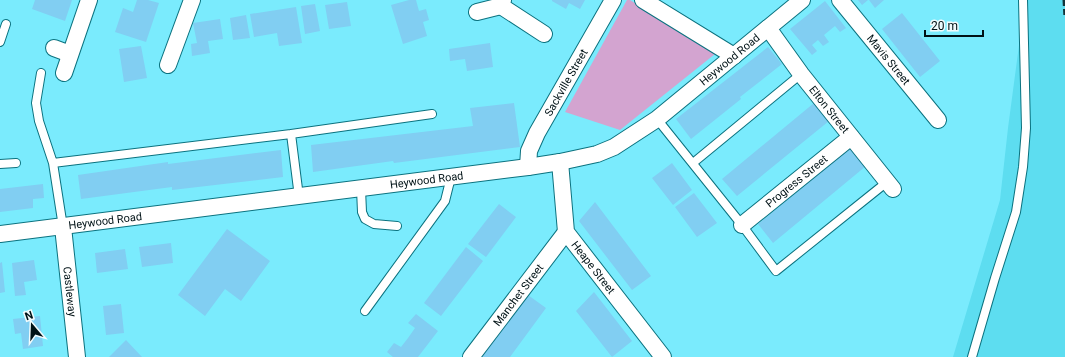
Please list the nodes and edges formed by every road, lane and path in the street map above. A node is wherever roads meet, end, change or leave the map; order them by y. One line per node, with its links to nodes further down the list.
1 (89, 0): 15 (street)
2 (192, 0): 17 (street)
3 (613, 0): 31 (street, Sackville Street)
4 (643, 0): 16 (street)
5 (802, 0): 11 (street, Heywood Road)
6 (840, 0): 23 (street, Mavis Street)
7 (1023, 0): 45 (lane)
8 (502, 3): 9 (street); 12 (street)
9 (477, 12)
10 (6, 24): 13 (lane)
11 (768, 28): 16 (street, Heywood Road); 20 (street, Elton Street)
12 (544, 34)
13 (0, 42)
14 (54, 48): 15 (street)
15 (70, 54): 19 (street)
16 (734, 56): 22 (street, Heywood Road)
17 (168, 65)
18 (41, 74): 28 (lane)
19 (64, 74)
20 (801, 74): 25 (street, Elton Street); 29 (lane)
21 (432, 114): 24 (lane)
22 (657, 119): 26 (street, Heywood Road); 29 (lane)
23 (938, 120)
24 (292, 134): 28 (lane); 35 (lane)
25 (851, 137): 33 (street, Elton Street); 36 (street, Progress Street)
26 (560, 162): 31 (street, Heywood Road); 39 (street, Heape Street)
27 (16, 163): 30 (lane)
28 (53, 163): 37 (lane)
29 (693, 163): 36 (lane)
30 (0, 164)
31 (528, 167): 32 (street, Heywood Road)
32 (451, 177): 34 (street, Heywood Road); 41 (lane)
33 (890, 186): 36 (lane)
34 (361, 189): 35 (street, Heywood Road); 38 (lane)
35 (299, 197): 37 (street, Heywood Road)
36 (742, 225)
37 (63, 226): 40 (street, Heywood Road); 42 (street, Castleway)
38 (397, 226)
39 (566, 232): 43 (street, Manchet Street); 44 (street, Heape Street)
40 (0, 234)
41 (365, 311)
42 (77, 357)
43 (471, 357)
44 (664, 357)
45 (972, 357)

